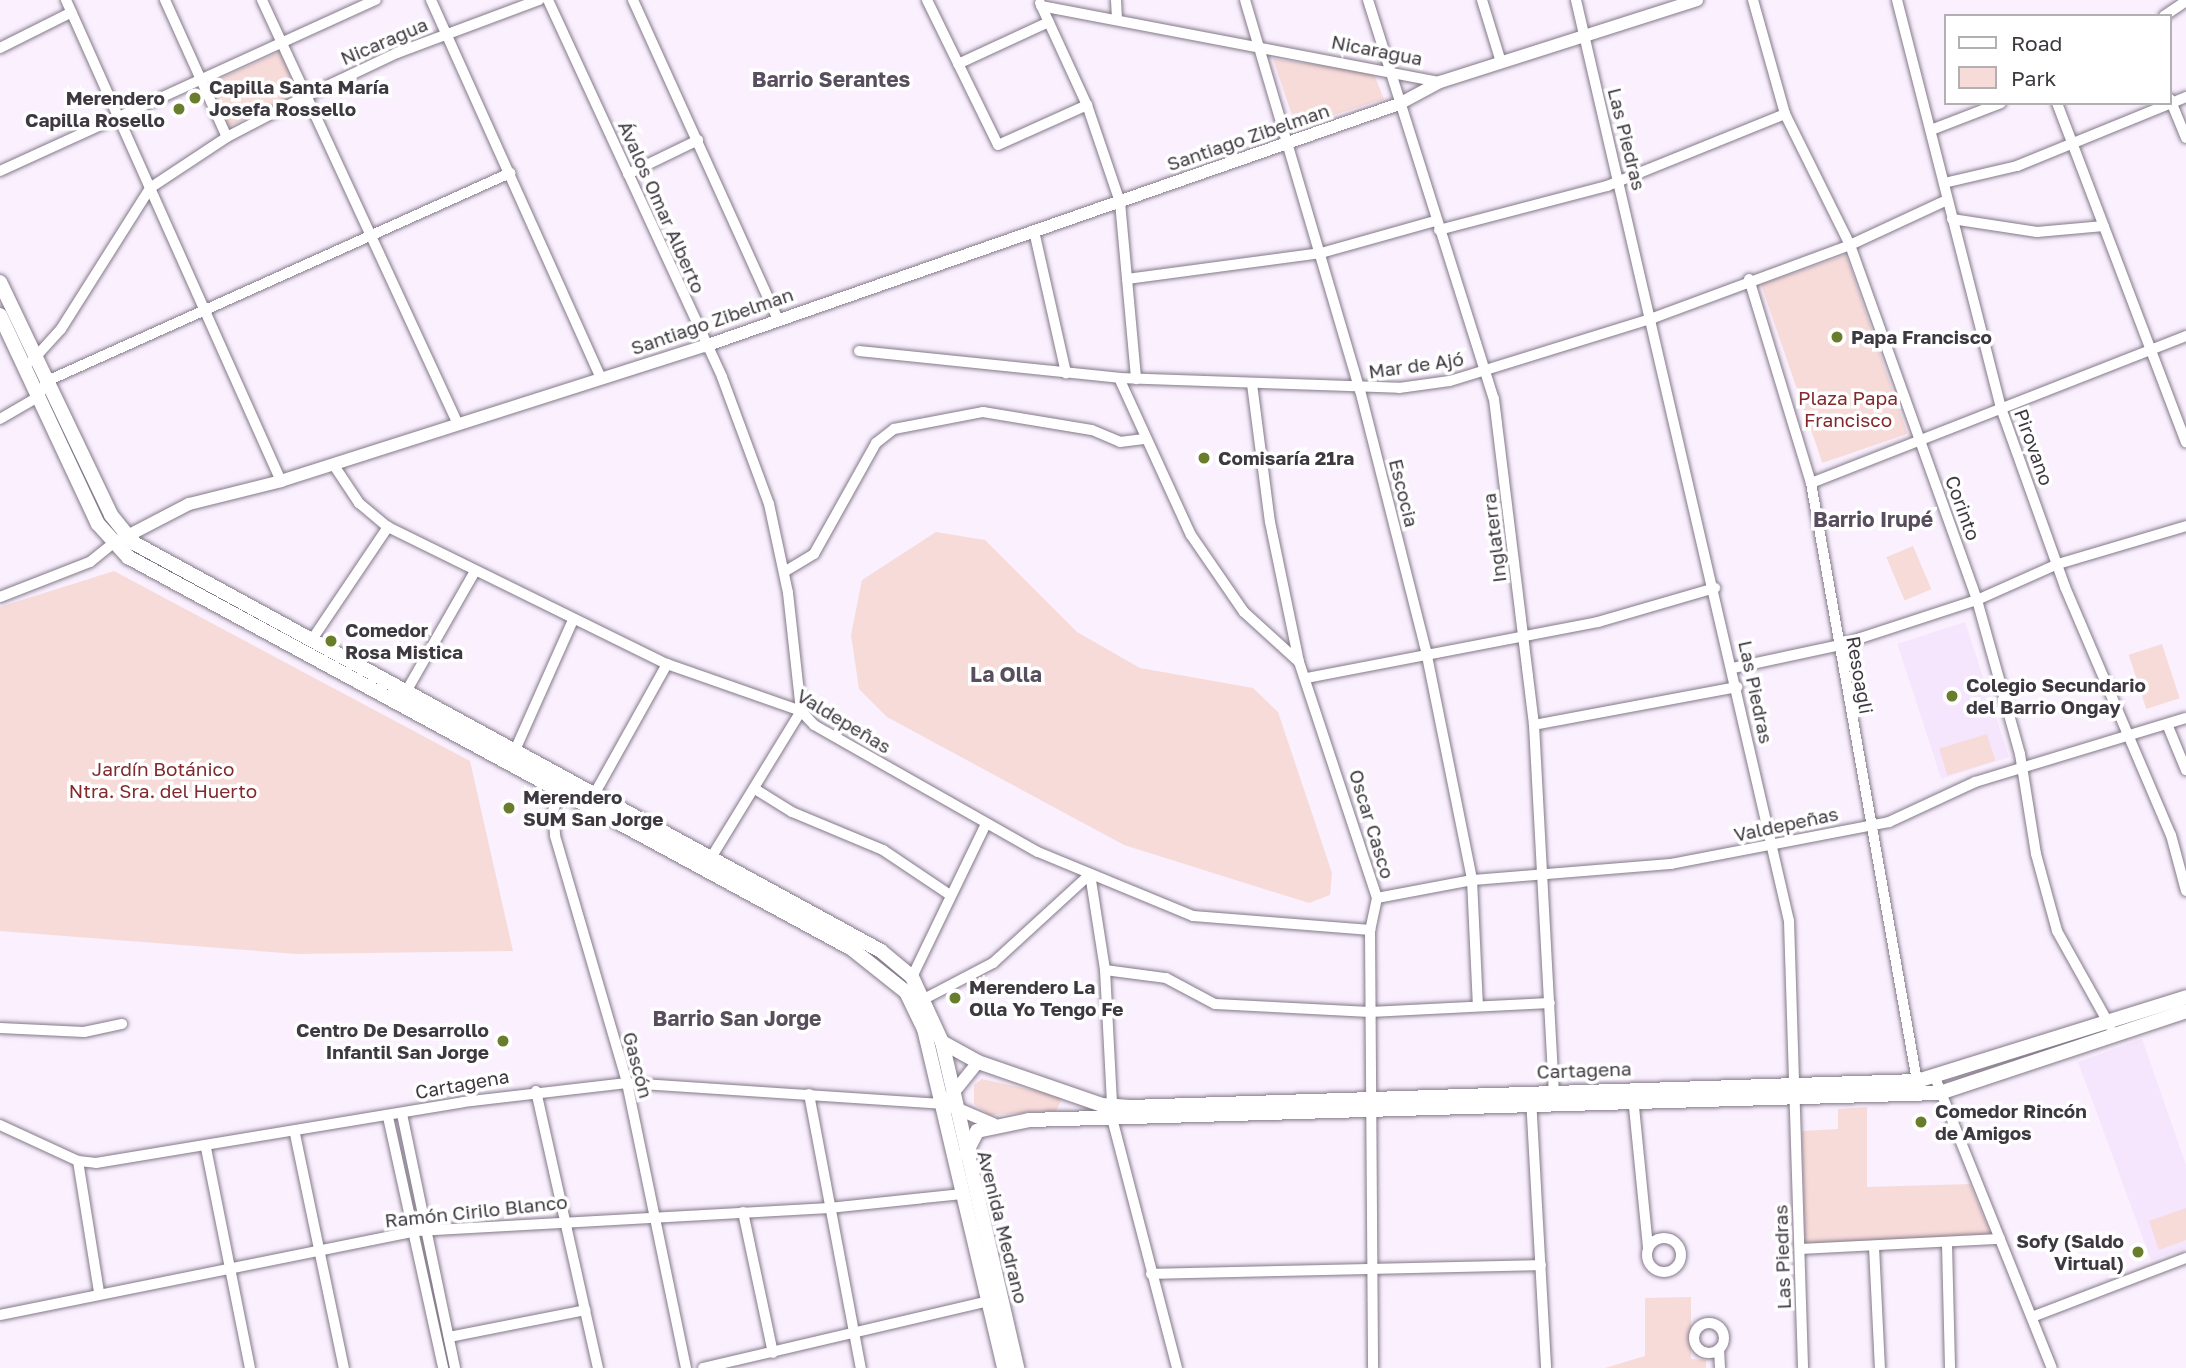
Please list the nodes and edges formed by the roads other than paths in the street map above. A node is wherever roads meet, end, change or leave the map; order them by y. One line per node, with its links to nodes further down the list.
1 (66, 0): 21 (street)
2 (165, 0): 33 (street)
3 (262, 0): 27 (street)
4 (376, 0): 19 (street)
5 (431, 0): 25 (street)
6 (539, 0): 25 (street, Nicaragua)
7 (548, 0): 52 (street, Ávalos Omar Alberto)
8 (633, 0): 47 (street)
9 (927, 0): 31 (street)
10 (1116, 0): 23 (street)
11 (1245, 0): 28 (street, Escocia)
12 (1368, 0): 32 (street, Inglaterra)
13 (1482, 0): 30 (street)
14 (1576, 0): 26 (street, Las Piedras)
15 (1697, 0): 26 (street, Nicaragua)
16 (1753, 0): 42 (street, Corinto)
17 (1897, 0): 44 (street, Pirovano)
18 (2186, 1): 22 (street)
19 (363, 3): 27 (street)
20 (1040, 3): 23 (street, Nicaragua); 24 (street)
21 (72, 12): 29 (street); 43 (street)
22 (2167, 14)
23 (1117, 20): 28 (street, Nicaragua)
24 (1049, 22): 31 (street); 38 (street)
25 (447, 35): 35 (street, Nicaragua); 51 (street)
26 (1582, 36): 30 (street, Nicaragua); 53 (street, Las Piedras)
27 (281, 44): 33 (street); 35 (street)
28 (1259, 47): 32 (street, Nicaragua); 48 (street, Escocia)
29 (0, 48)
30 (1501, 62): 34 (street, Nicaragua)
31 (958, 64): 38 (street)
32 (1391, 72): 34 (street, Nicaragua); 37 (street, Inglaterra)
33 (201, 81): 43 (street); 45 (street)
34 (1440, 82): 37 (street, Santiago Zibelman)
35 (304, 97): 45 (street, Nicaragua); 62 (street)
36 (2172, 103): 46 (street)
37 (1399, 104): 48 (street, Santiago Zibelman); 59 (street, Inglaterra)
38 (1087, 105): 57 (street)
39 (1996, 105): 44 (street)
40 (2058, 105): 49 (street)
41 (2162, 105): 49 (street)
42 (1785, 114): 53 (street); 63 (street, Corinto)
43 (118, 116): 50 (street); 55 (street)
44 (1931, 130): 54 (street, Pirovano)
45 (226, 137): 55 (street, Nicaragua)
46 (2186, 138)
47 (698, 140): 52 (street); 71 (street)
48 (1289, 143): 57 (street, Santiago Zibelman); 64 (street, Escocia)
49 (2073, 144): 54 (street); 60 (street)
50 (0, 171)
51 (510, 173): 62 (street); 79 (street)
52 (628, 174): 73 (street, Ávalos Omar Alberto)
53 (1620, 181): 59 (street); 70 (street, Las Piedras)
54 (1944, 183): 56 (street, Pirovano)
55 (150, 188): 68 (street); 76 (street, Nicaragua)
56 (1947, 200): 58 (street, Pirovano); 63 (street, Mar de Ajó)
57 (1120, 202): 61 (street, Santiago Zibelman); 65 (street)
58 (1952, 219): 60 (street); 86 (street, Pirovano)
59 (1437, 225): 64 (street); 77 (street, Inglaterra)
60 (2104, 226): 75 (street)
61 (1034, 231): 71 (street, Santiago Zibelman); 78 (street)
62 (368, 235): 68 (street); 88 (street)
63 (1850, 245): 66 (street, Mar de Ajó); 90 (street, Corinto)
64 (1321, 253): 65 (street); 84 (street, Escocia)
65 (1127, 279): 81 (street)
66 (1749, 279): 70 (street, Mar de Ajó); 94 (street, Resoagli)
67 (0, 282): 76 (main road)
68 (202, 310): 82 (street); 93 (street)
69 (0, 315): 76 (main road)
70 (1653, 318): 77 (street, Mar de Ajó); 102 (street, Las Piedras)
71 (778, 320): 73 (street, Santiago Zibelman)
72 (2186, 336): 75 (street)
73 (705, 346): 79 (street, Santiago Zibelman); 100 (street, Ávalos Omar Alberto)
74 (859, 351): 78 (street, Mar de Ajó)
75 (2150, 351): 86 (street); 91 (street)
76 (30, 362): 82 (main road); 85 (main road)
77 (1488, 370): 84 (street, Mar de Ajó); 106 (street, Inglaterra)
78 (1066, 373): 80 (street, Mar de Ajó)
79 (601, 378): 88 (street, Santiago Zibelman)
80 (1119, 378): 81 (street, Mar de Ajó); 89 (street)
81 (1136, 379): 83 (street, Mar de Ajó)
82 (47, 381): 85 (street); 97 (main road)
83 (1252, 384): 84 (street, Mar de Ajó); 110 (street, Oscar Casco)
84 (1360, 390): 109 (street, Escocia)
85 (38, 397): 87 (street); 98 (main road)
86 (2002, 411): 90 (street); 99 (street, Pirovano)
87 (0, 419)
88 (457, 422): 92 (street, Santiago Zibelman)
89 (1146, 439): 100 (street); 110 (street)
90 (1920, 441): 94 (street); 104 (street, Corinto)
91 (2186, 442)
92 (333, 464): 93 (street, Santiago Zibelman); 96 (street, Valdepeñas)
93 (281, 481): 97 (street, Santiago Zibelman)
94 (1811, 484): 108 (street, Resoagli)
95 (2186, 526): 99 (street)
96 (388, 527): 101 (street, Valdepeñas); 107 (street)
97 (125, 533): 98 (street, Santiago Zibelman); 107 (main road)
98 (112, 544): 103 (street, Santiago Zibelman); 117 (main road)
99 (2058, 564): 104 (street); 122 (street, Pirovano)
100 (784, 572): 118 (street, Ávalos Omar Alberto)
101 (474, 573): 105 (street, Valdepeñas); 116 (street)
102 (1715, 588): 106 (street); 112 (street, Las Piedras)
103 (0, 597)
104 (1977, 600): 108 (street); 124 (street, Corinto)
105 (573, 620): 111 (street, Valdepeñas); 123 (street)
106 (1523, 633): 109 (street); 121 (street, Inglaterra)
107 (312, 641): 114 (main road)
108 (1836, 646): 112 (street); 130 (street, Resoagli)
109 (1426, 651): 113 (street); 135 (street, Escocia)
110 (1299, 662): 113 (street, Oscar Casco)
111 (667, 664): 118 (street, Valdepeñas); 128 (street)
112 (1733, 668): 115 (street, Las Piedras)
113 (1307, 677): 138 (street, Oscar Casco)
114 (392, 683): 116 (main road); 117 (main road)
115 (1737, 687): 121 (street); 131 (street, Las Piedras)
116 (407, 690): 123 (main road)
117 (384, 696): 126 (main road)
118 (801, 711): 127 (street); 129 (street, Valdepeñas)
119 (2186, 718): 120 (street, Valdepeñas)
120 (2168, 724): 122 (street, Valdepeñas); 125 (street)
121 (1534, 725): 133 (street, Inglaterra)
122 (2130, 736): 124 (street, Valdepeñas); 136 (street, Pirovano)
123 (516, 748): 126 (main road)
124 (2022, 766): 130 (street, Valdepeñas); 150 (street, Corinto)
125 (2186, 770)
126 (564, 783): 128 (main road, Avenida Medrano); 154 (street, Gascón); 164 (main road, Avenida Medrano)
127 (755, 789): 132 (street); 137 (street)
128 (596, 793): 132 (main road, Avenida Medrano)
129 (986, 824): 134 (street, Valdepeñas); 137 (street)
130 (1870, 824): 131 (street, Valdepeñas); 153 (street, Resoagli)
131 (1773, 846): 133 (street, Valdepeñas); 156 (street, Las Piedras)
132 (712, 858): 141 (main road, Avenida Medrano)
133 (1542, 873): 135 (street, Valdepeñas); 144 (street, Inglaterra)
134 (1090, 874): 139 (street, Valdepeñas); 140 (street); 143 (street)
135 (1472, 880): 138 (street, Valdepeñas); 145 (street, Escocia)
136 (2186, 890)
137 (950, 895): 141 (street)
138 (1377, 898): 139 (street, Oscar Casco)
139 (1370, 930): 147 (street, Oscar Casco)
140 (1105, 970): 147 (street); 166 (street)
141 (912, 977): 143 (main road, Avenida Medrano)
142 (2186, 997): 150 (main road, Cartagena)
143 (926, 998): 151 (main road, Avenida Medrano)
144 (1550, 1003): 145 (street); 159 (street, Inglaterra)
145 (1478, 1006): 147 (street)
146 (2186, 1011): 150 (main road, Cartagena)
147 (1370, 1012): 165 (street, Oscar Casco)
148 (122, 1024): 149 (street)
149 (0, 1028)
150 (2111, 1028): 155 (main road, Cartagena)
151 (942, 1042): 152 (main road, Cartagena); 163 (main road, Avenida Medrano)
152 (978, 1062): 157 (main road, Cartagena); 163 (street)
153 (1917, 1081): 155 (main road, Cartagena); 156 (main road, Cartagena)
154 (627, 1083): 158 (street, Cartagena); 160 (street, Cartagena); 180 (street, Gascón)
155 (1938, 1087): 156 (main road, Cartagena); 184 (street)
156 (1793, 1088): 161 (main road, Cartagena); 188 (street, Las Piedras)
157 (1063, 1090): 166 (main road, Cartagena); 169 (main road)
158 (536, 1091): 167 (street, Cartagena); 181 (street)
159 (1554, 1091): 161 (main road, Cartagena); 162 (main road, Cartagena)
160 (809, 1094): 164 (street, Cartagena); 178 (street)
161 (1633, 1094): 162 (main road, Cartagena); 187 (street)
162 (1531, 1098): 165 (main road, Cartagena); 191 (street)
163 (956, 1100): 164 (street); 171 (street); 175 (main road, Avenida Medrano)
164 (941, 1104): 177 (main road, Avenida Medrano)
165 (1369, 1104): 166 (main road, Cartagena); 170 (main road, Cartagena); 193 (street, Oscar Casco)
166 (1116, 1106): 170 (street)
167 (402, 1114): 168 (street, Cartagena); 182 (street)
168 (388, 1117): 173 (street, Cartagena); 183 (street)
169 (1060, 1119): 170 (main road, Cartagena); 171 (main road, Cartagena)
170 (1113, 1122): 194 (street)
171 (993, 1124): 175 (main road)
172 (0, 1125): 176 (street)
173 (295, 1134): 174 (street, Cartagena); 189 (street)
174 (206, 1148): 176 (street, Cartagena); 192 (street)
175 (965, 1158): 196 (main road, Avenida Medrano)
176 (78, 1161): 195 (street)
177 (962, 1194): 178 (street, Ramón Cirilo Blanco); 196 (main road, Avenida Medrano)
178 (829, 1208): 179 (street, Ramón Cirilo Blanco); 200 (street)
179 (743, 1212): 180 (street, Ramón Cirilo Blanco); 203 (street)
180 (652, 1213): 181 (street, Ramón Cirilo Blanco); 209 (street, Gascón)
181 (566, 1218): 182 (street, Ramón Cirilo Blanco); 197 (street)
182 (426, 1230): 183 (street, Ramón Cirilo Blanco); 201 (street)
183 (413, 1232): 189 (street, Ramón Cirilo Blanco); 206 (street)
184 (2000, 1239): 185 (street); 199 (street)
185 (1947, 1244): 186 (street); 220 (street)
186 (1874, 1247): 188 (street); 219 (street)
187 (1648, 1248)
188 (1800, 1249): 218 (street, Las Piedras)
189 (318, 1250): 192 (street, Ramón Cirilo Blanco); 205 (street)
190 (2186, 1258): 199 (street)
191 (1541, 1265): 193 (street); 216 (street)
192 (230, 1269): 195 (street, Ramón Cirilo Blanco); 204 (street)
193 (1369, 1269): 194 (street); 215 (street, Oscar Casco)
194 (1152, 1274): 214 (street)
195 (99, 1292): 198 (street, Ramón Cirilo Blanco)
196 (995, 1300): 200 (street); 212 (main road, Avenida Medrano); 213 (main road, Avenida Medrano)
197 (585, 1310): 201 (street); 208 (street)
198 (0, 1315)
199 (2032, 1317): 221 (street)
200 (854, 1334): 203 (street); 211 (street)
201 (449, 1338): 207 (street)
202 (1719, 1349): 217 (street)
203 (773, 1353): 210 (street)
204 (250, 1368)
205 (344, 1368)
206 (443, 1368)
207 (455, 1368)
208 (598, 1368)
209 (686, 1368)
210 (703, 1368)
211 (861, 1368)
212 (1004, 1368)
213 (1017, 1368)
214 (1177, 1368)
215 (1373, 1368)
216 (1546, 1368)
217 (1720, 1368)
218 (1803, 1368)
219 (1880, 1368)
220 (1950, 1368)
221 (2052, 1368)

